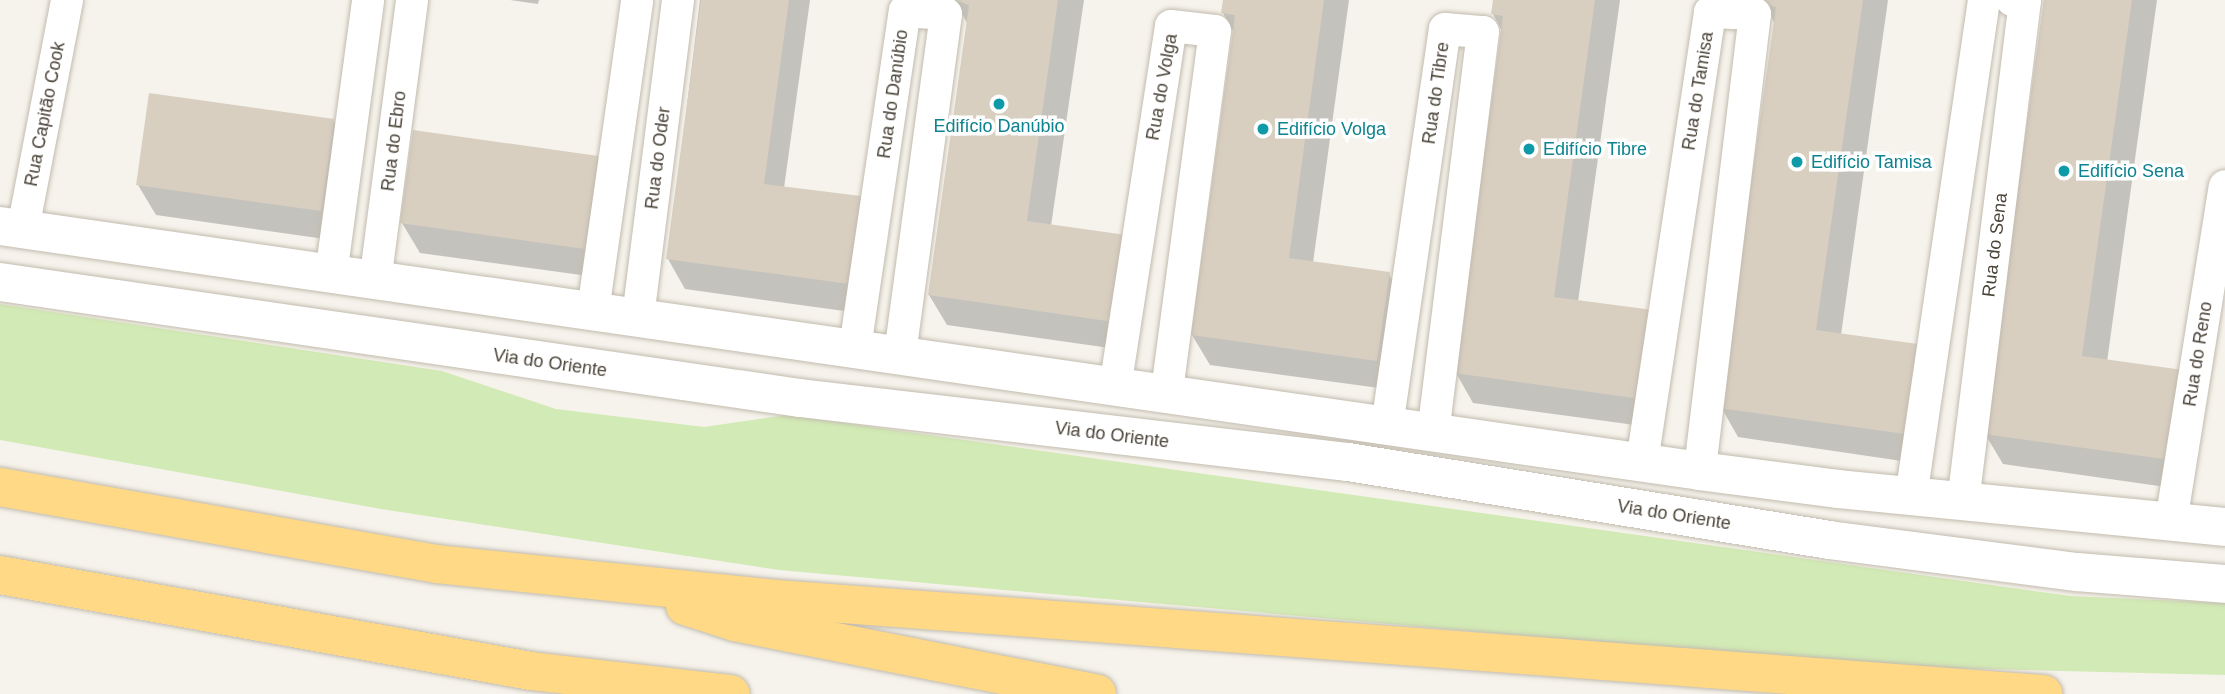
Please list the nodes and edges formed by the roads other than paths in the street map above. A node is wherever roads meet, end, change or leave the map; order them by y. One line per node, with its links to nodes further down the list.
1 (67, 0): 9 (street, Rua Capitão Cook)
2 (368, 0): 10 (street)
3 (412, 0): 12 (street, Rua do Ebro)
4 (637, 0): 14 (street)
5 (678, 0): 15 (street, Rua do Oder)
6 (1984, 0): 25 (street)
7 (2012, 0): 26 (street, Rua do Sena)
8 (2225, 186): 27 (street, Rua do Reno)
9 (8, 231): 10 (street); 13 (street)
10 (331, 275): 12 (street)
11 (0, 282): 13 (street, Via do Oriente)
12 (376, 282): 14 (street)
13 (130, 302): 31 (street, Via do Oriente)
14 (593, 311): 15 (street)
15 (638, 317): 16 (street)
16 (855, 348): 17 (street); 17 (street, Rua do Danúbio)
17 (900, 354): 18 (street)
18 (1115, 388): 19 (street); 19 (street, Rua do Volga)
19 (1166, 396): 20 (street)
20 (1387, 426): 21 (street); 21 (street, Rua do Tibre)
21 (1433, 433): 22 (street)
22 (1642, 463): 23 (street); 23 (street, Rua do Tamisa)
23 (1700, 471): 25 (street)
24 (0, 487): 30 (highway)
25 (1911, 497): 26 (street)
26 (1963, 502): 27 (street)
27 (2171, 522): 28 (street)
28 (2225, 527)
29 (0, 575): 32 (highway)
30 (603, 580): 35 (highway); 36 (highway)
31 (2225, 584)
32 (531, 671): 33 (highway); 34 (highway)
33 (606, 694)
34 (731, 694)
35 (1097, 694)
36 (2043, 694)

